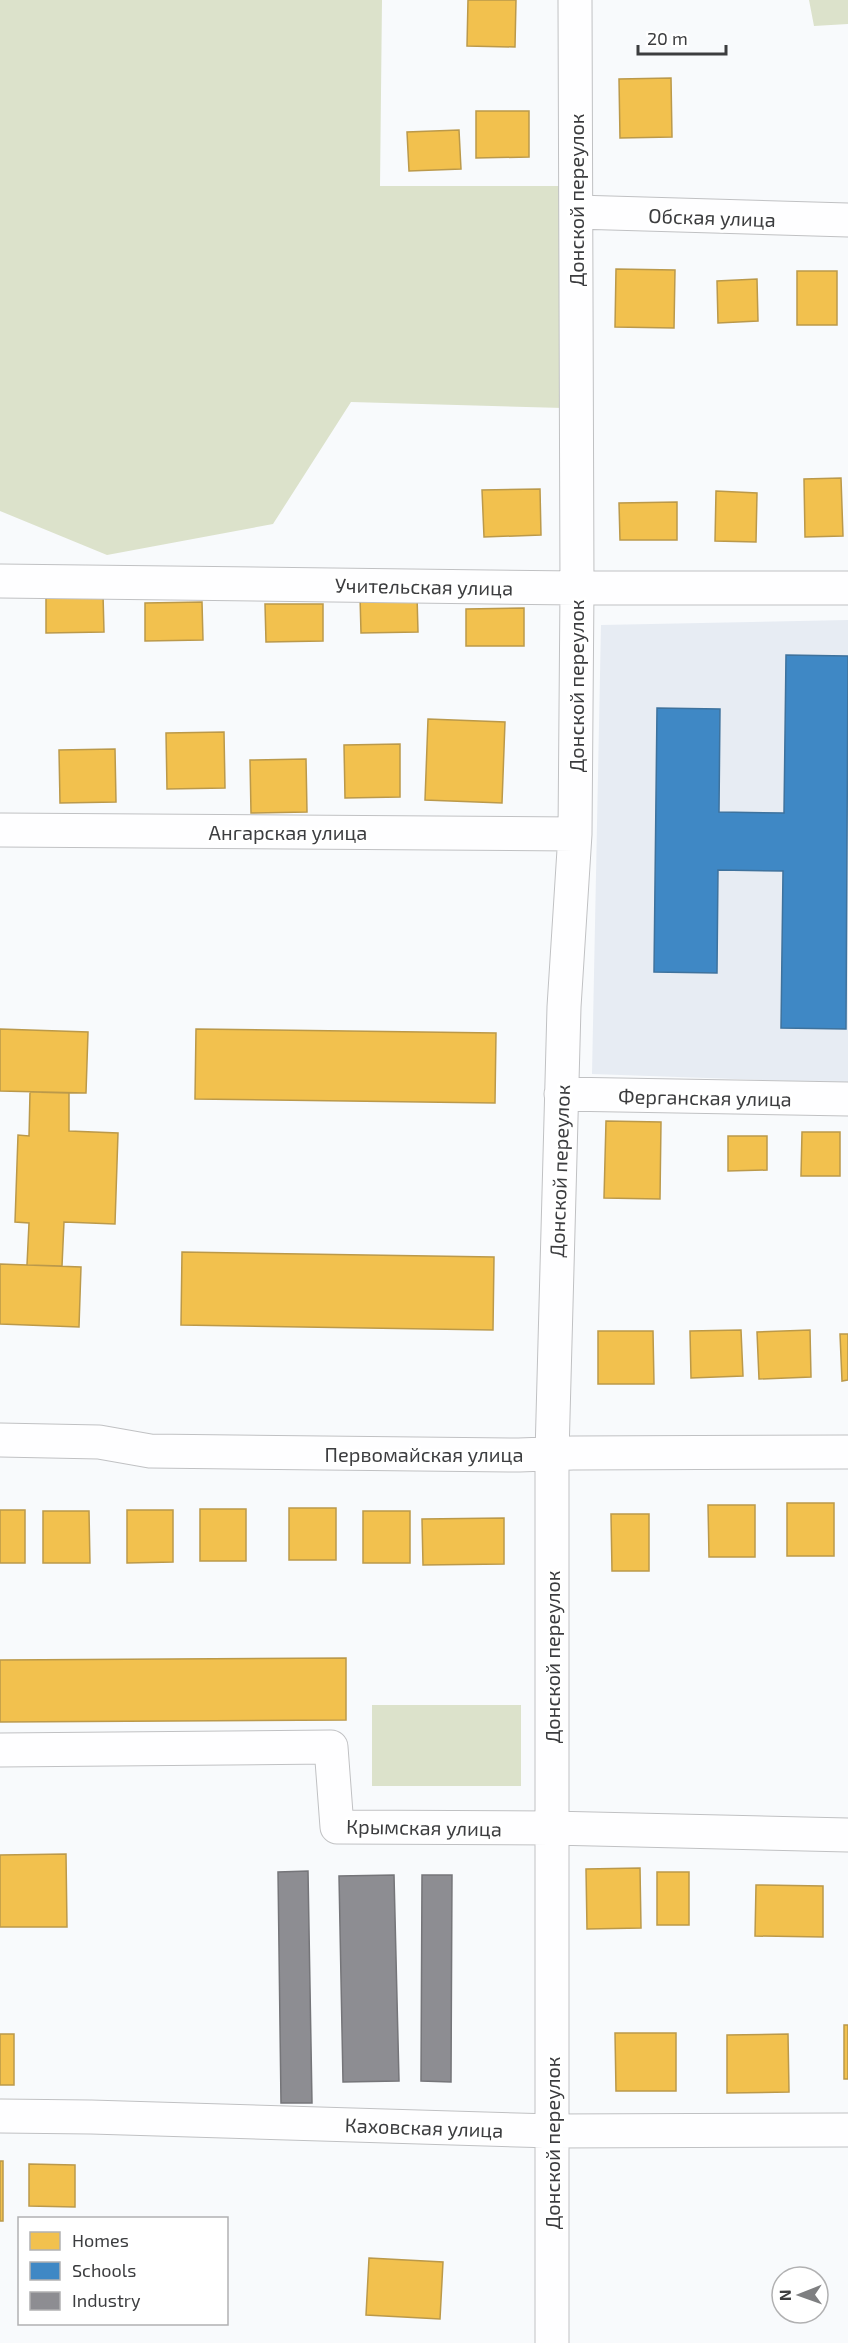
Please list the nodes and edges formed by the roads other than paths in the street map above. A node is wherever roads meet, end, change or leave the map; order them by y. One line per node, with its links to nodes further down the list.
1 (575, 0): 2 (street, Донской переулок)
2 (576, 212): 3 (street, Обская улица); 5 (street, Донской переулок)
3 (848, 220)
4 (0, 581): 5 (street, Учительская улица)
5 (577, 588): 6 (street, Учительская улица); 8 (street, Донской переулок)
6 (848, 588)
7 (0, 830): 8 (street, Ангарская улица)
8 (575, 834): 9 (street, Донской переулок)
9 (561, 1094): 10 (street, Ферганская улица); 13 (street, Донской переулок)
10 (848, 1099)
11 (0, 1440): 13 (street, Первомайская улица)
12 (848, 1452): 13 (street, Первомайская улица)
13 (552, 1454): 15 (street, Донской переулок)
14 (0, 1750): 15 (street, Крымская улица)
15 (551, 1828): 16 (street, Крымская улица); 19 (street, Донской переулок)
16 (848, 1835)
17 (0, 2116): 19 (street, Каховская улица)
18 (848, 2130): 19 (street, Каховская улица)
19 (553, 2132): 20 (street, Донской переулок)
20 (552, 2343)

